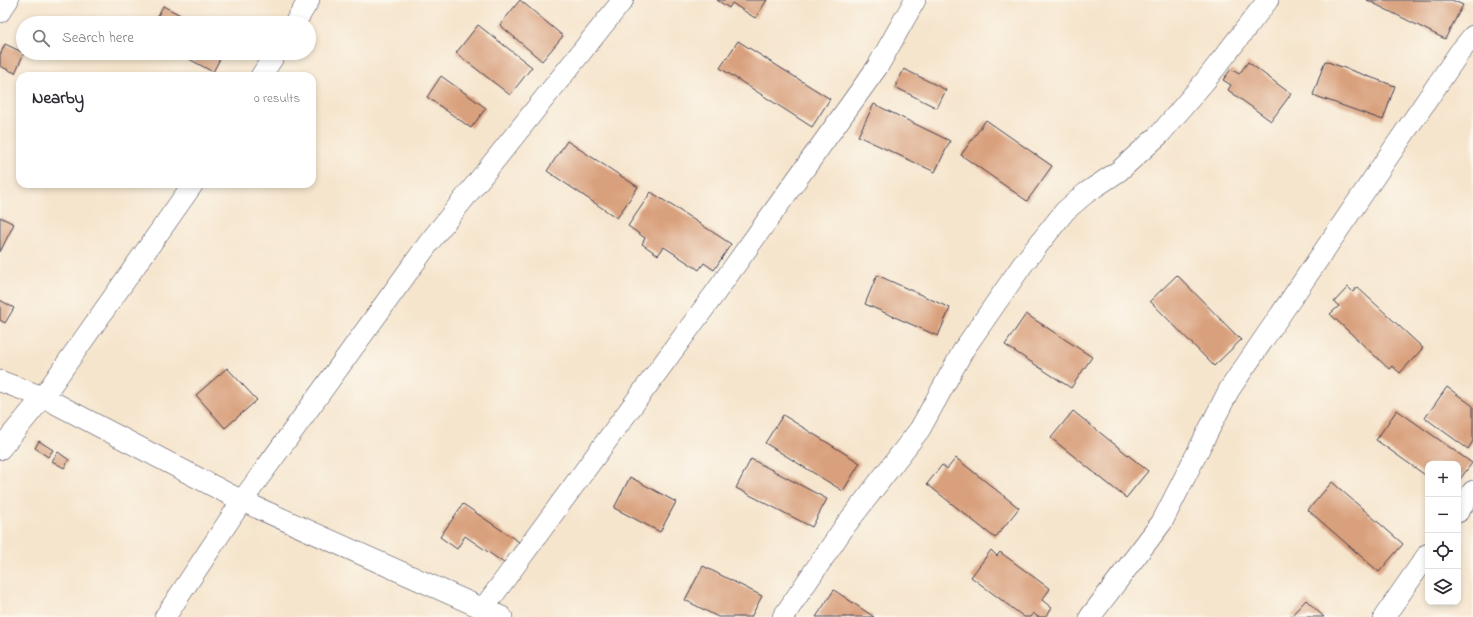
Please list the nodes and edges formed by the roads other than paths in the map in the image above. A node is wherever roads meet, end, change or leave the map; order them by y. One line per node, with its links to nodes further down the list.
1 (8, 0): 6 (street)
2 (309, 0): 7 (street)
3 (622, 0): 16 (street)
4 (914, 0): 19 (street)
5 (1268, 0): 21 (street)
6 (0, 12)
7 (299, 16)
8 (1473, 36): 22 (street)
9 (271, 60): 10 (street)
10 (264, 72)
11 (190, 188): 13 (street)
12 (0, 381): 13 (street)
13 (43, 397): 14 (street); 16 (street)
14 (0, 448)
15 (1473, 491): 17 (street)
16 (242, 501): 19 (street); 20 (street)
17 (1461, 508)
18 (1425, 558): 23 (street)
19 (492, 613)
20 (165, 617)
21 (783, 617)
22 (1090, 617)
23 (1384, 617)

